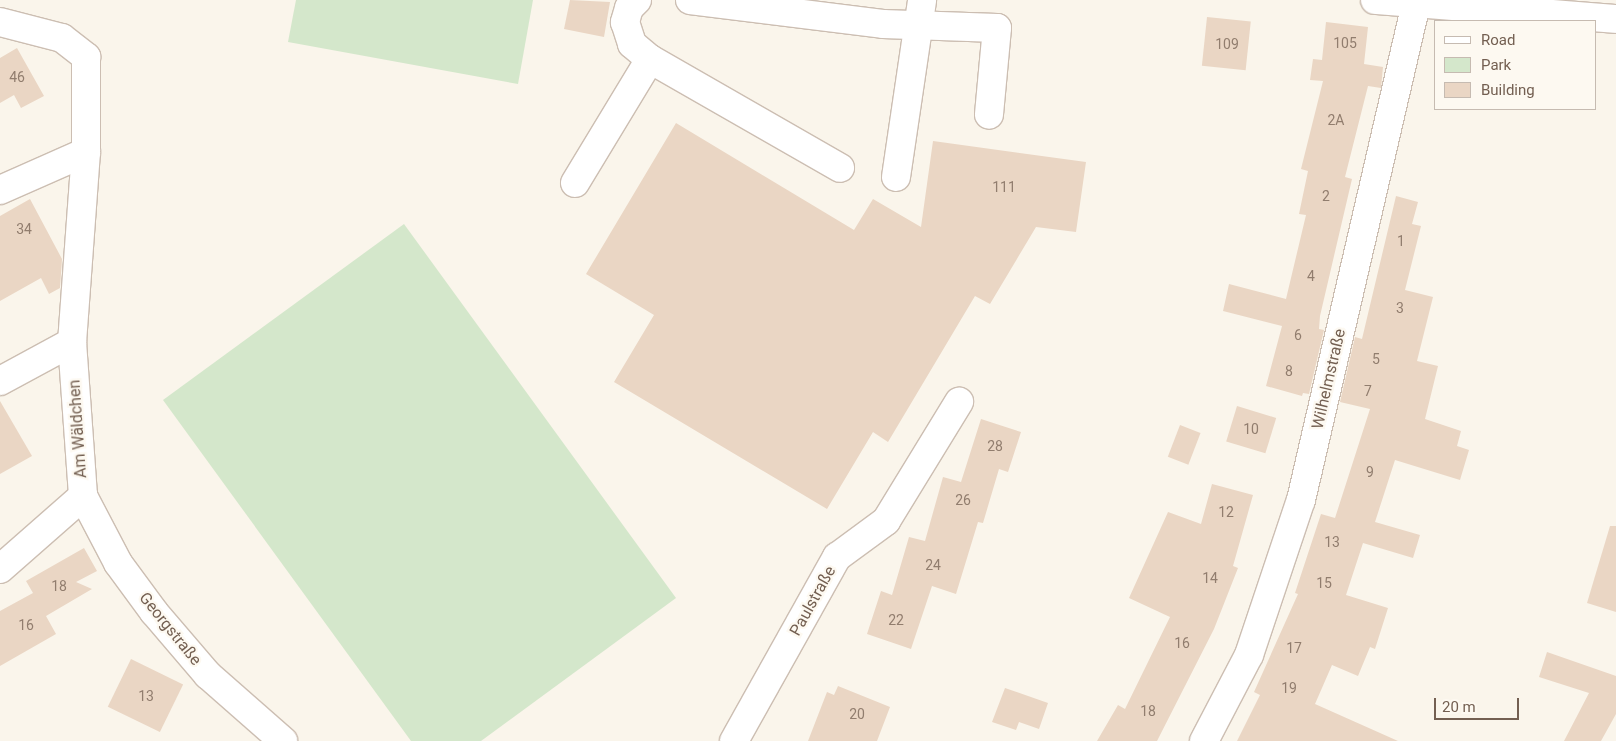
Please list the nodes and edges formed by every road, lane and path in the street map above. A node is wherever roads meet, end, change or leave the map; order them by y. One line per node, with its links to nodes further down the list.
1 (637, 0): 8 (street)
2 (690, 0): 5 (street)
3 (1375, 0): 4 (street)
4 (1416, 4): 6 (street); 23 (street, Wilhelmstraße)
5 (919, 12): 9 (street); 12 (street)
6 (1616, 19)
7 (1, 23): 10 (street, Am Wäldchen)
8 (650, 59): 11 (street); 13 (street)
9 (989, 115)
10 (86, 152): 14 (street); 15 (street, Am Wäldchen)
11 (840, 168)
12 (896, 177)
13 (575, 183)
14 (0, 190)
15 (72, 342): 16 (street); 18 (street, Am Wäldchen)
16 (0, 381)
17 (959, 402): 22 (street, Paulstraße)
18 (83, 496): 19 (street, Am Wäldchen); 20 (street, Georgstraße)
19 (0, 569)
20 (252, 732): 21 (street, Georgstraße)
21 (282, 741)
22 (734, 741)
23 (1204, 741)

